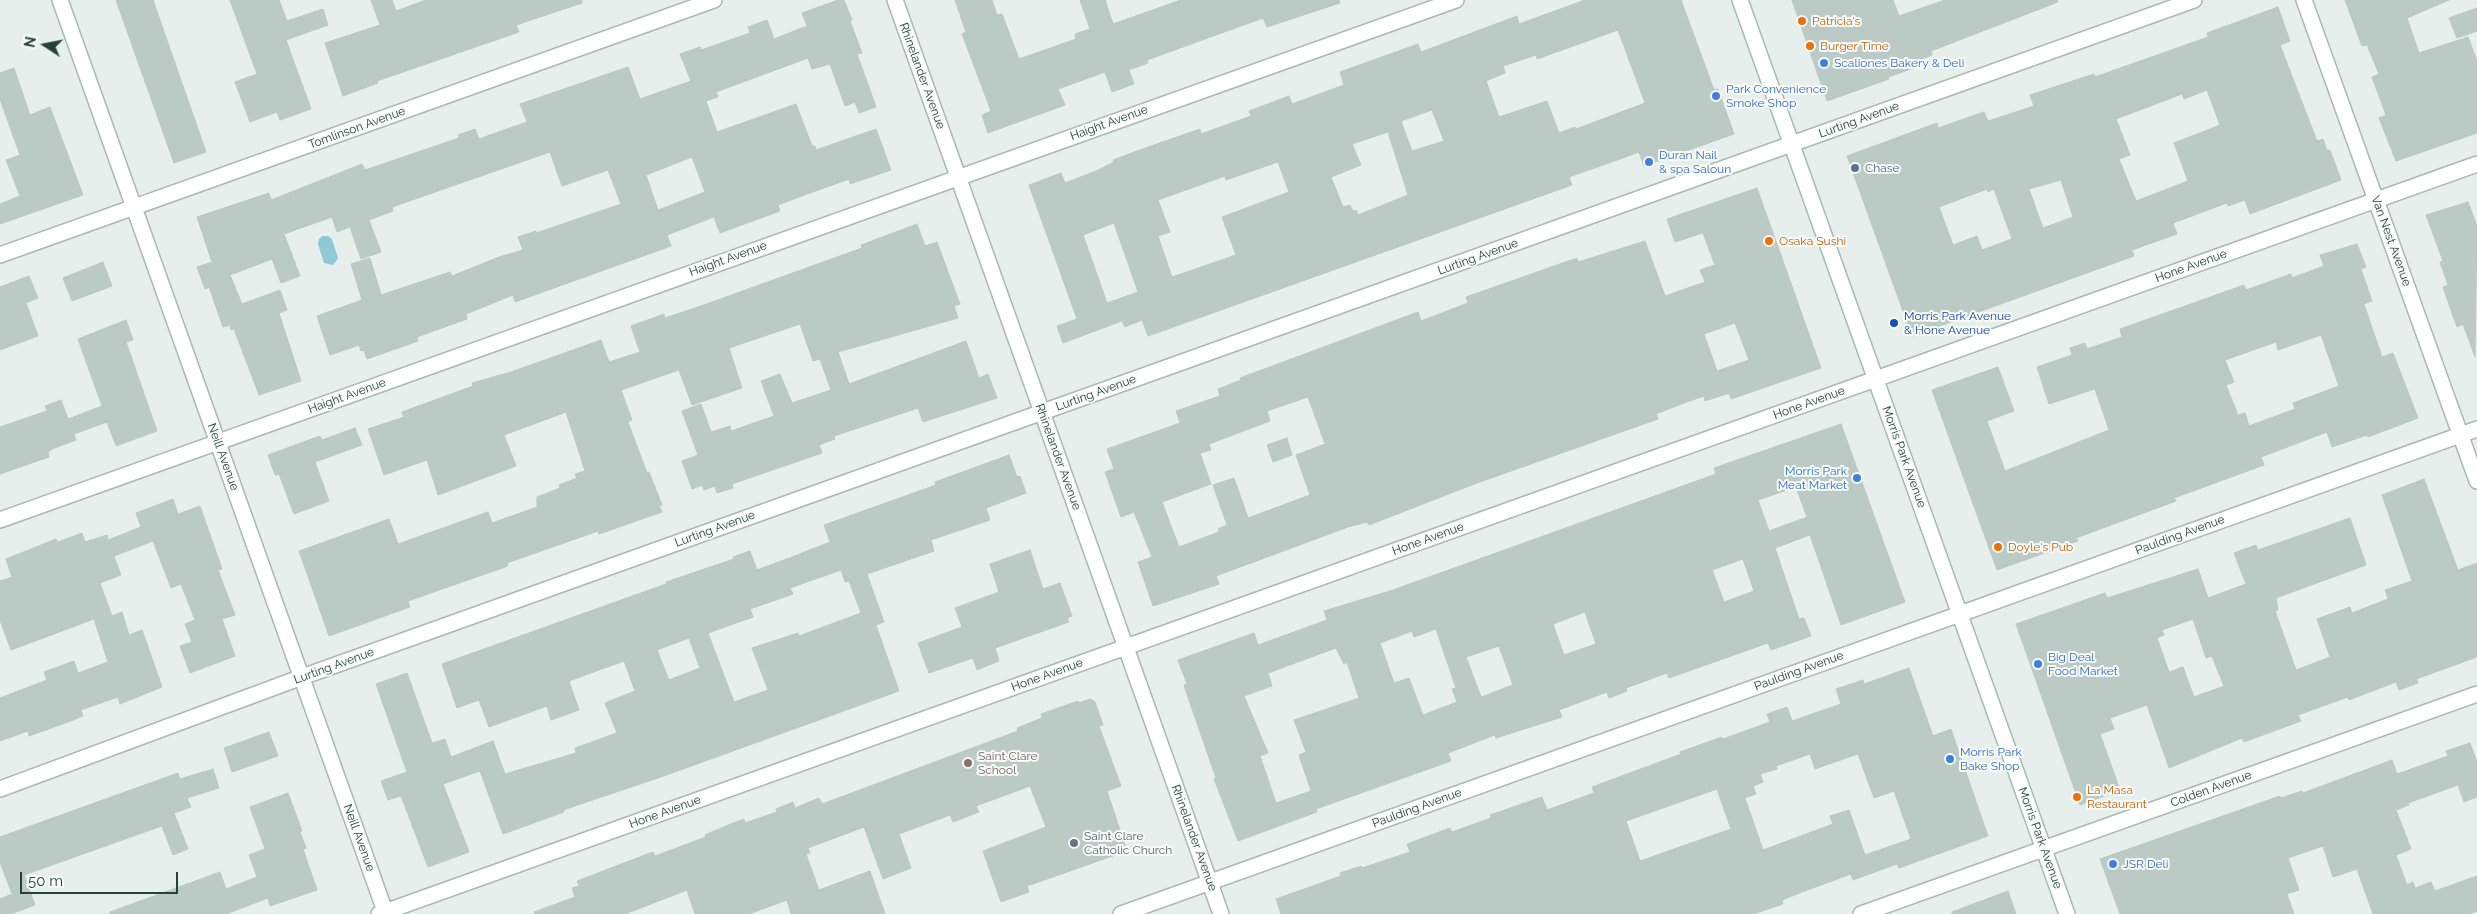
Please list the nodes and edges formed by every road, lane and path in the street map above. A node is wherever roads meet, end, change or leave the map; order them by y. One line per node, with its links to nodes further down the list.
1 (60, 0): 12 (street, Neill Avenue)
2 (714, 0): 12 (street, Tomlinson Avenue)
3 (895, 0): 10 (street, Rhinelander Avenue)
4 (1456, 0): 10 (street, Haight Avenue)
5 (1740, 0): 8 (street, Morris Park Avenue)
6 (2194, 0): 8 (street, Lurting Avenue)
7 (2304, 0): 11 (street, Van Nest Avenue)
8 (1792, 144): 14 (street, Morris Park Avenue); 15 (street, Lurting Avenue)
9 (2477, 164): 11 (street, Hone Avenue)
10 (958, 177): 15 (street, Rhinelander Avenue); 18 (street, Haight Avenue)
11 (2376, 200): 14 (street, Hone Avenue); 17 (street, Van Nest Avenue)
12 (134, 207): 13 (street, Tomlinson Avenue); 18 (street, Neill Avenue)
13 (0, 255)
14 (1876, 379): 21 (street, Morris Park Avenue); 22 (street, Hone Avenue)
15 (1042, 412): 22 (street, Rhinelander Avenue); 23 (street, Lurting Avenue)
16 (2477, 429): 17 (street, Paulding Avenue)
17 (2460, 435): 19 (street, Van Nest Avenue); 21 (street, Paulding Avenue)
18 (218, 442): 20 (street, Haight Avenue); 23 (street, Neill Avenue)
19 (2477, 481)
20 (0, 520)
21 (1959, 613): 26 (street, Morris Park Avenue); 27 (street, Paulding Avenue)
22 (1126, 647): 27 (street, Rhinelander Avenue); 28 (street, Hone Avenue)
23 (302, 677): 25 (street, Lurting Avenue); 28 (street, Neill Avenue)
24 (2477, 694): 26 (street, Colden Avenue)
25 (0, 789)
26 (2044, 849): 31 (street, Colden Avenue); 32 (street, Morris Park Avenue)
27 (1210, 882): 29 (street, Paulding Avenue); 30 (street, Rhinelander Avenue)
28 (383, 913)
29 (1121, 914)
30 (1221, 914)
31 (1861, 914)
32 (2067, 914)

